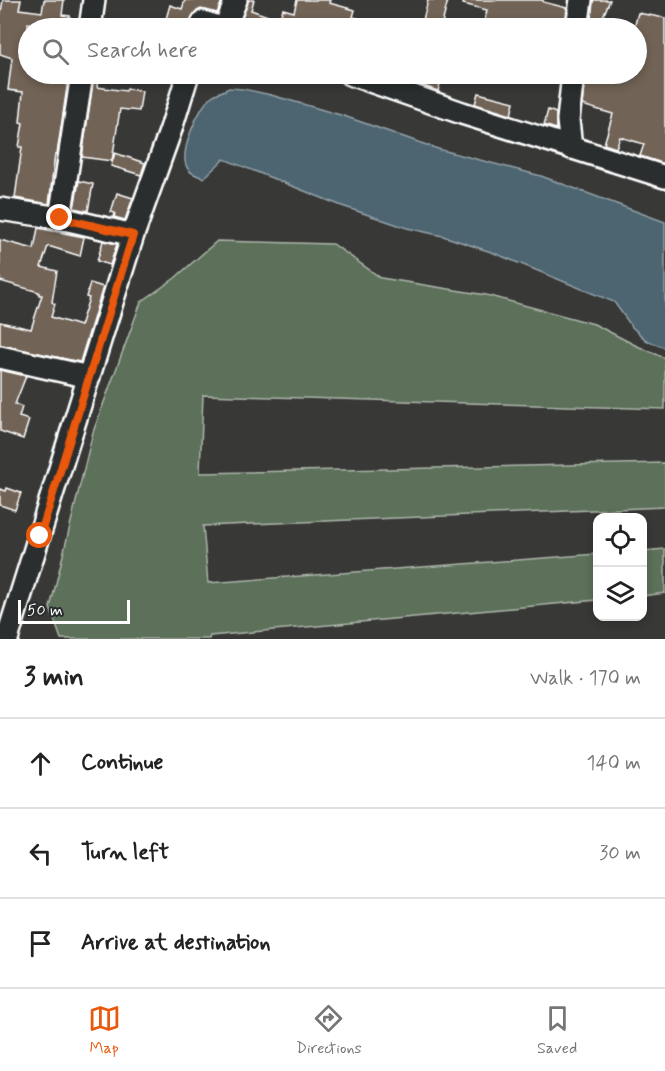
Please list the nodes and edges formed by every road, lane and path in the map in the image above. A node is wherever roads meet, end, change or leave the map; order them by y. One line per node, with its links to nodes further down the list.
1 (94, 0): 4 (street)
2 (236, 0): 5 (street)
3 (581, 0): 6 (street)
4 (91, 18)
5 (228, 18)
6 (578, 18)
7 (80, 84): 14 (street)
8 (185, 84): 15 (street)
9 (380, 84): 11 (street)
10 (572, 84): 11 (street)
11 (571, 148): 12 (street)
12 (665, 177)
13 (0, 209): 14 (street)
14 (60, 218): 15 (street)
15 (133, 235): 17 (street)
16 (0, 357): 17 (street)
17 (89, 377): 18 (street)
18 (7, 639)

